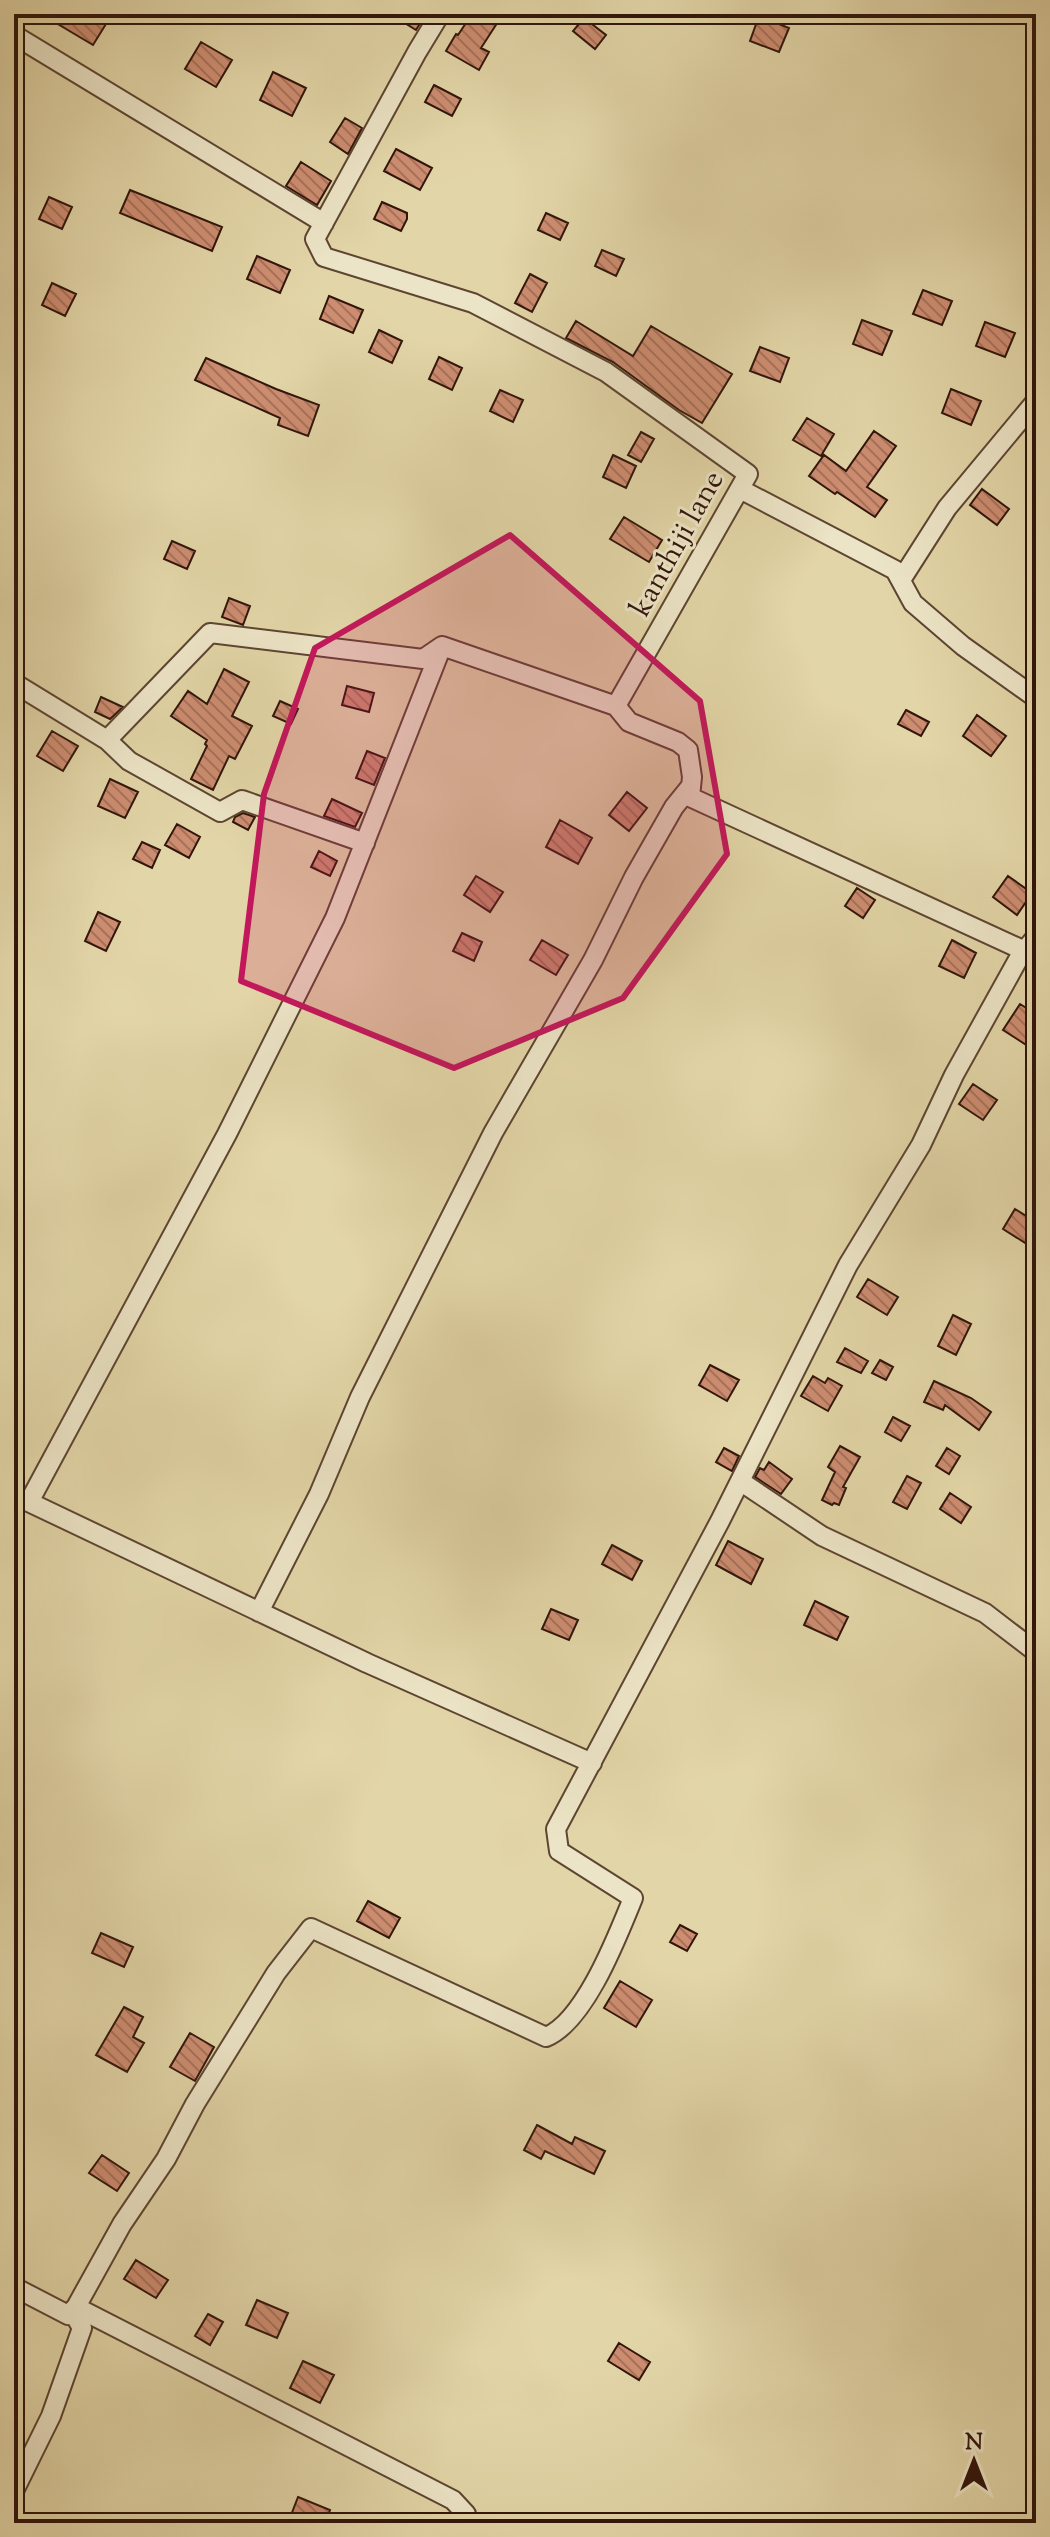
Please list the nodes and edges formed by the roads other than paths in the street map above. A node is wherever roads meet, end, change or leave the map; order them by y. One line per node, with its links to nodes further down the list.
1 (440, 14): 3 (street)
2 (14, 35): 3 (street)
3 (324, 223): 5 (street, kanthiji lane)
4 (1036, 401): 6 (street)
5 (740, 489): 6 (street); 10 (street, kanthiji lane)
6 (901, 580): 9 (street)
7 (442, 646): 10 (street); 11 (street); 13 (street)
8 (14, 683): 11 (street)
9 (1036, 698)
10 (616, 706): 12 (street)
11 (107, 740): 13 (street)
12 (691, 786): 14 (street); 17 (street)
13 (365, 843): 16 (street)
14 (1032, 948): 15 (street)
15 (740, 1481): 18 (street); 19 (street)
16 (22, 1498): 17 (street)
17 (259, 1612): 19 (street)
18 (1036, 1652)
19 (592, 1763): 21 (street)
20 (14, 2287): 21 (street)
21 (74, 2309): 22 (street); 23 (street)
22 (14, 2491)
23 (460, 2523)

